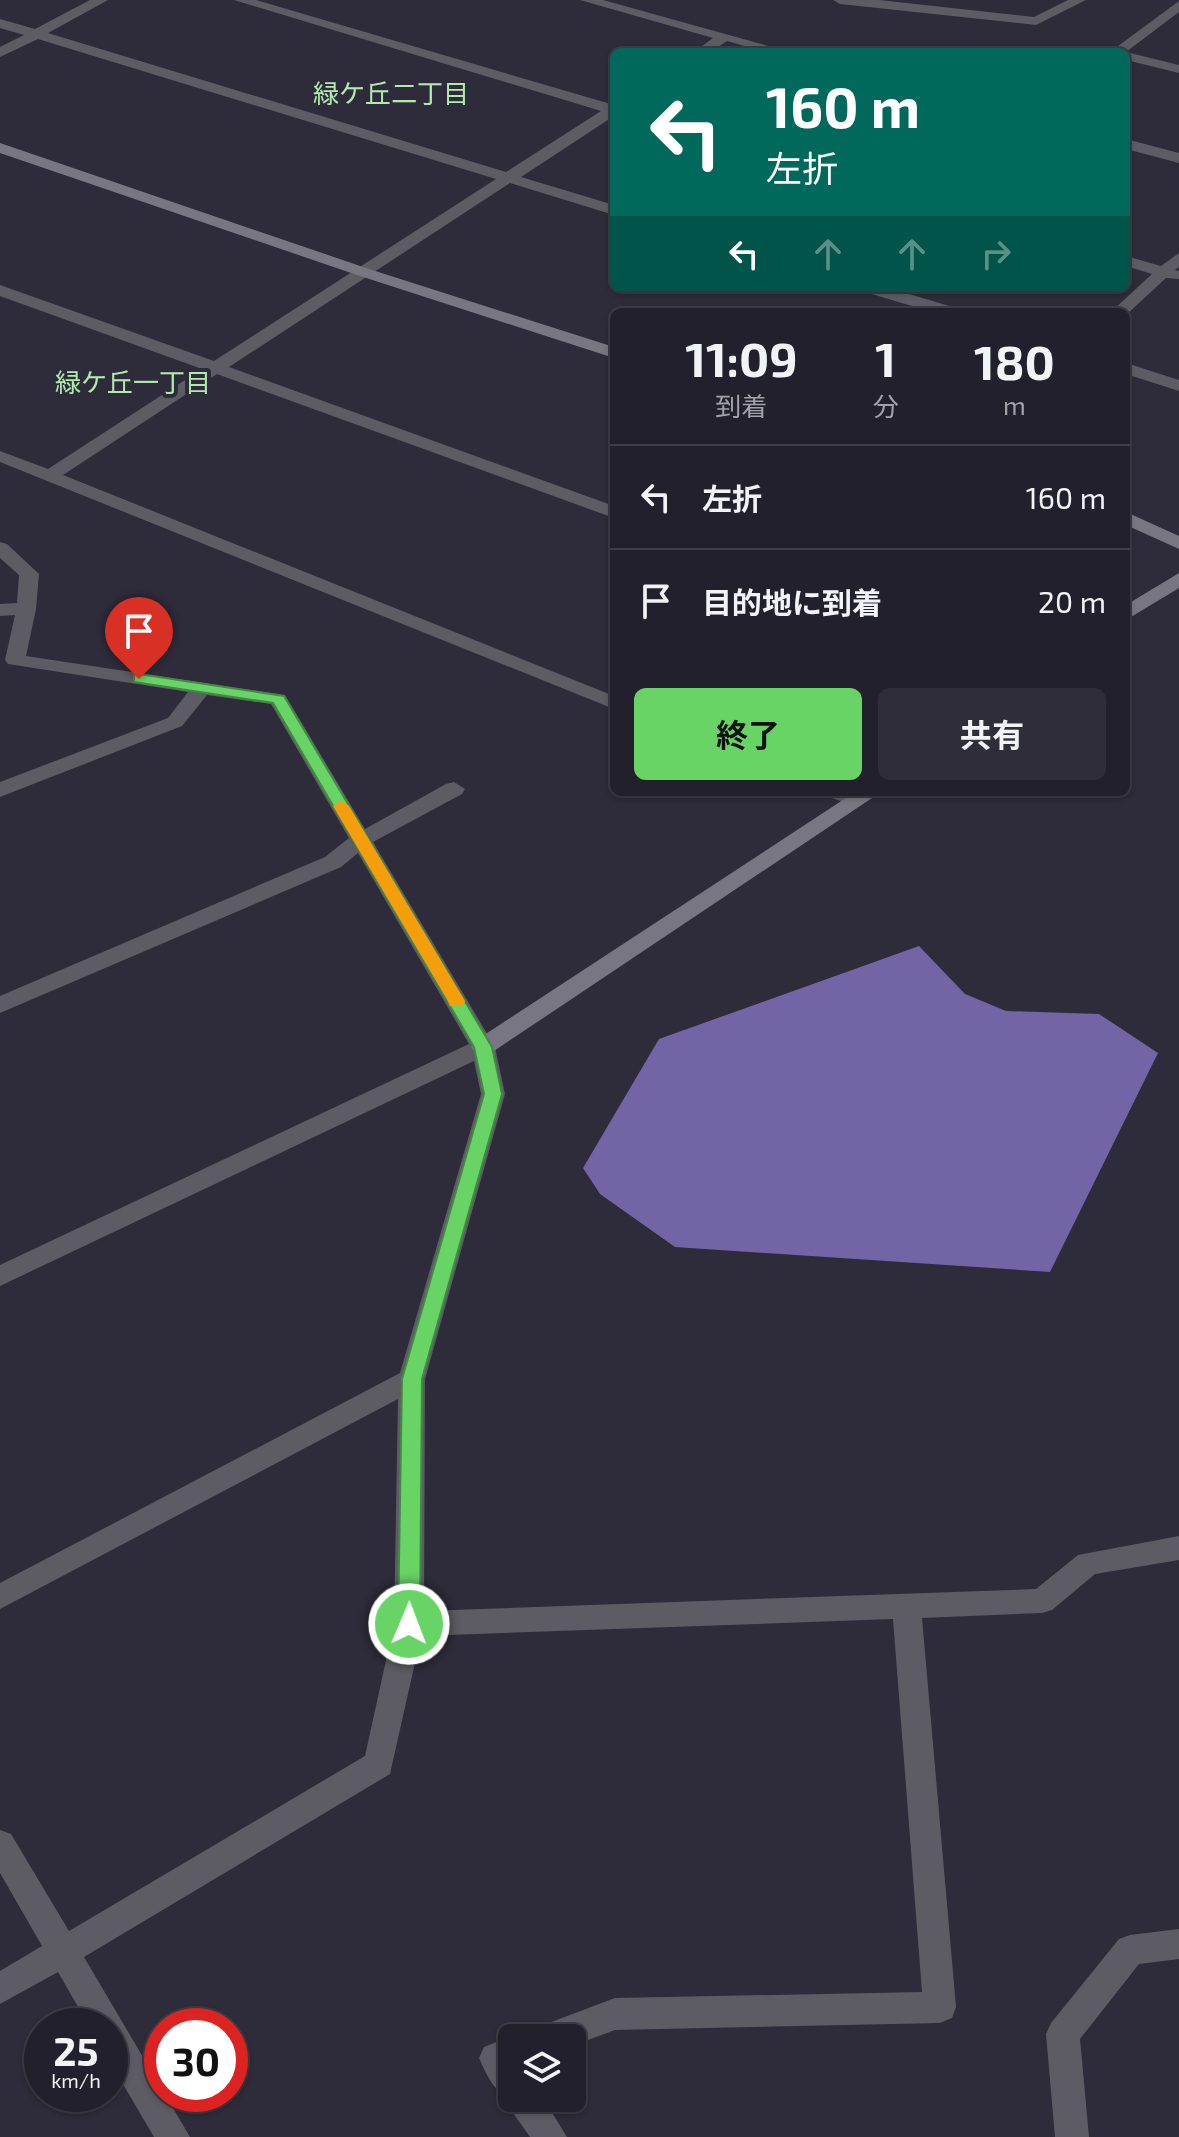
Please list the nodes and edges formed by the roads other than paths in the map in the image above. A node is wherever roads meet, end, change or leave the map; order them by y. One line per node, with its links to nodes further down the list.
1 (101, 0): 8 (street)
2 (241, 0): 16 (street)
3 (587, 0): 9 (street)
4 (840, 0): 5 (street)
5 (1079, 0)
6 (1179, 5): 12 (street)
7 (0, 23): 8 (street)
8 (36, 34): 13 (street); 21 (street)
9 (725, 36): 10 (street); 11 (street)
10 (707, 48)
11 (768, 48)
12 (1122, 48)
13 (0, 53)
14 (1130, 57): 15 (street)
15 (1179, 69)
16 (610, 108)
17 (610, 112): 21 (street)
18 (1130, 145): 20 (street)
19 (0, 148): 25 (street)
20 (1179, 158)
21 (508, 177): 22 (street); 25 (street)
22 (610, 209)
23 (1179, 258): 26 (street)
24 (1130, 262): 26 (street)
25 (363, 272): 31 (street); 32 (street)
26 (1172, 274): 30 (street)
27 (0, 290): 32 (street)
28 (884, 292): 29 (street)
29 (937, 308)
30 (1125, 308)
31 (610, 352)
32 (216, 368): 36 (street); 37 (street)
33 (1130, 369): 34 (street)
34 (1179, 386)
35 (0, 456): 36 (street)
36 (49, 476): 46 (street)
37 (610, 511)
38 (1130, 520): 39 (street)
39 (1179, 543)
40 (0, 548): 42 (street)
41 (1179, 579): 44 (street)
42 (26, 609): 43 (street); 45 (street)
43 (0, 610)
44 (1130, 611)
45 (201, 688): 48 (street); 50 (street)
46 (610, 701)
47 (454, 789): 50 (street)
48 (0, 790)
49 (854, 796): 52 (street)
50 (361, 840): 51 (street); 52 (street)
51 (0, 1005)
52 (483, 1047): 53 (street); 54 (street)
53 (0, 1276)
54 (412, 1379): 56 (street); 58 (street)
55 (1179, 1548): 57 (street)
56 (0, 1597)
57 (906, 1605): 58 (street); 64 (street)
58 (409, 1624): 61 (street)
59 (0, 1844): 61 (street)
60 (1179, 1944): 69 (street)
61 (63, 1952): 62 (street); 63 (street)
62 (0, 1989)
63 (97, 2008)
64 (586, 2025)
65 (128, 2060): 67 (street)
66 (533, 2112): 68 (street)
67 (173, 2137)
68 (550, 2137)
69 (1072, 2137)

